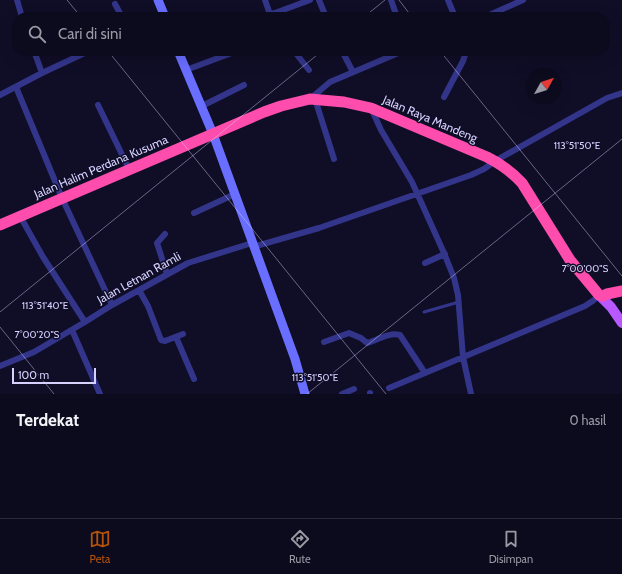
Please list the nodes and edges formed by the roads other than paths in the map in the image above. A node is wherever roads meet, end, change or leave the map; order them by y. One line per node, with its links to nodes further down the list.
1 (17, 0): 10 (street)
2 (158, 0): 12 (main road)
3 (265, 0): 13 (street)
4 (310, 0): 14 (street)
5 (319, 0): 15 (street)
6 (391, 0): 16 (street)
7 (448, 0): 17 (street)
8 (523, 0): 18 (street)
9 (115, 4): 11 (street)
10 (21, 12)
11 (119, 12)
12 (161, 12)
13 (270, 12)
14 (281, 12)
15 (324, 12)
16 (395, 12)
17 (453, 12)
18 (496, 12)
19 (36, 56): 30 (street)
20 (78, 56): 30 (street)
21 (180, 56): 27 (main road)
22 (224, 56): 27 (street)
23 (298, 56): 28 (street)
24 (345, 56): 29 (street)
25 (391, 56): 29 (street)
26 (464, 56): 35 (street)
27 (186, 70): 38 (main road)
28 (309, 70)
29 (353, 72): 36 (street)
30 (42, 73): 32 (street)
31 (244, 85): 38 (street)
32 (16, 87): 34 (street); 46 (street)
33 (622, 93): 42 (street, Jalan Letnan Ramli)
34 (0, 95)
35 (444, 97)
36 (313, 99): 39 (highway, Jalan Raya Mandeng); 40 (highway, Jalan Raya Mandeng); 41 (street)
37 (98, 105): 43 (street)
38 (202, 106): 40 (main road)
39 (371, 108): 42 (highway, Jalan Raya Mandeng); 45 (street)
40 (213, 134): 43 (highway, Jalan Halim Perdana Kusuma); 44 (main road)
41 (334, 159)
42 (495, 161): 45 (street, Jalan Letnan Ramli); 57 (highway, Jalan Raya Mandeng)
43 (129, 169): 46 (highway, Jalan Halim Perdana Kusuma)
44 (234, 194): 47 (street); 51 (main road)
45 (417, 194): 51 (street, Jalan Letnan Ramli); 52 (street)
46 (62, 198): 48 (highway, Jalan Halim Perdana Kusuma); 59 (street)
47 (194, 213)
48 (20, 216): 49 (highway, Jalan Halim Perdana Kusuma); 61 (street)
49 (0, 225)
50 (165, 234): 54 (street)
51 (252, 245): 54 (street, Jalan Letnan Ramli); 74 (main road)
52 (445, 254): 53 (street); 58 (street)
53 (425, 263)
54 (167, 274): 55 (street, Jalan Letnan Ramli)
55 (139, 290): 59 (street, Jalan Letnan Ramli); 65 (street)
56 (622, 290): 57 (highway)
57 (602, 293): 62 (main road); 67 (street)
58 (459, 302): 60 (lane); 67 (street)
59 (112, 305): 61 (street, Jalan Letnan Ramli)
60 (424, 312)
61 (85, 322): 63 (street, Jalan Letnan Ramli)
62 (622, 323)
63 (72, 330): 68 (street, Jalan Letnan Ramli); 73 (street)
64 (183, 334): 65 (street)
65 (176, 337): 70 (street)
66 (324, 342): 69 (street)
67 (463, 357): 69 (street); 76 (street)
68 (0, 366)
69 (425, 373): 71 (street)
70 (194, 379)
71 (389, 388)
72 (354, 389): 75 (street)
73 (100, 394)
74 (305, 394)
75 (342, 394)
76 (471, 394)

